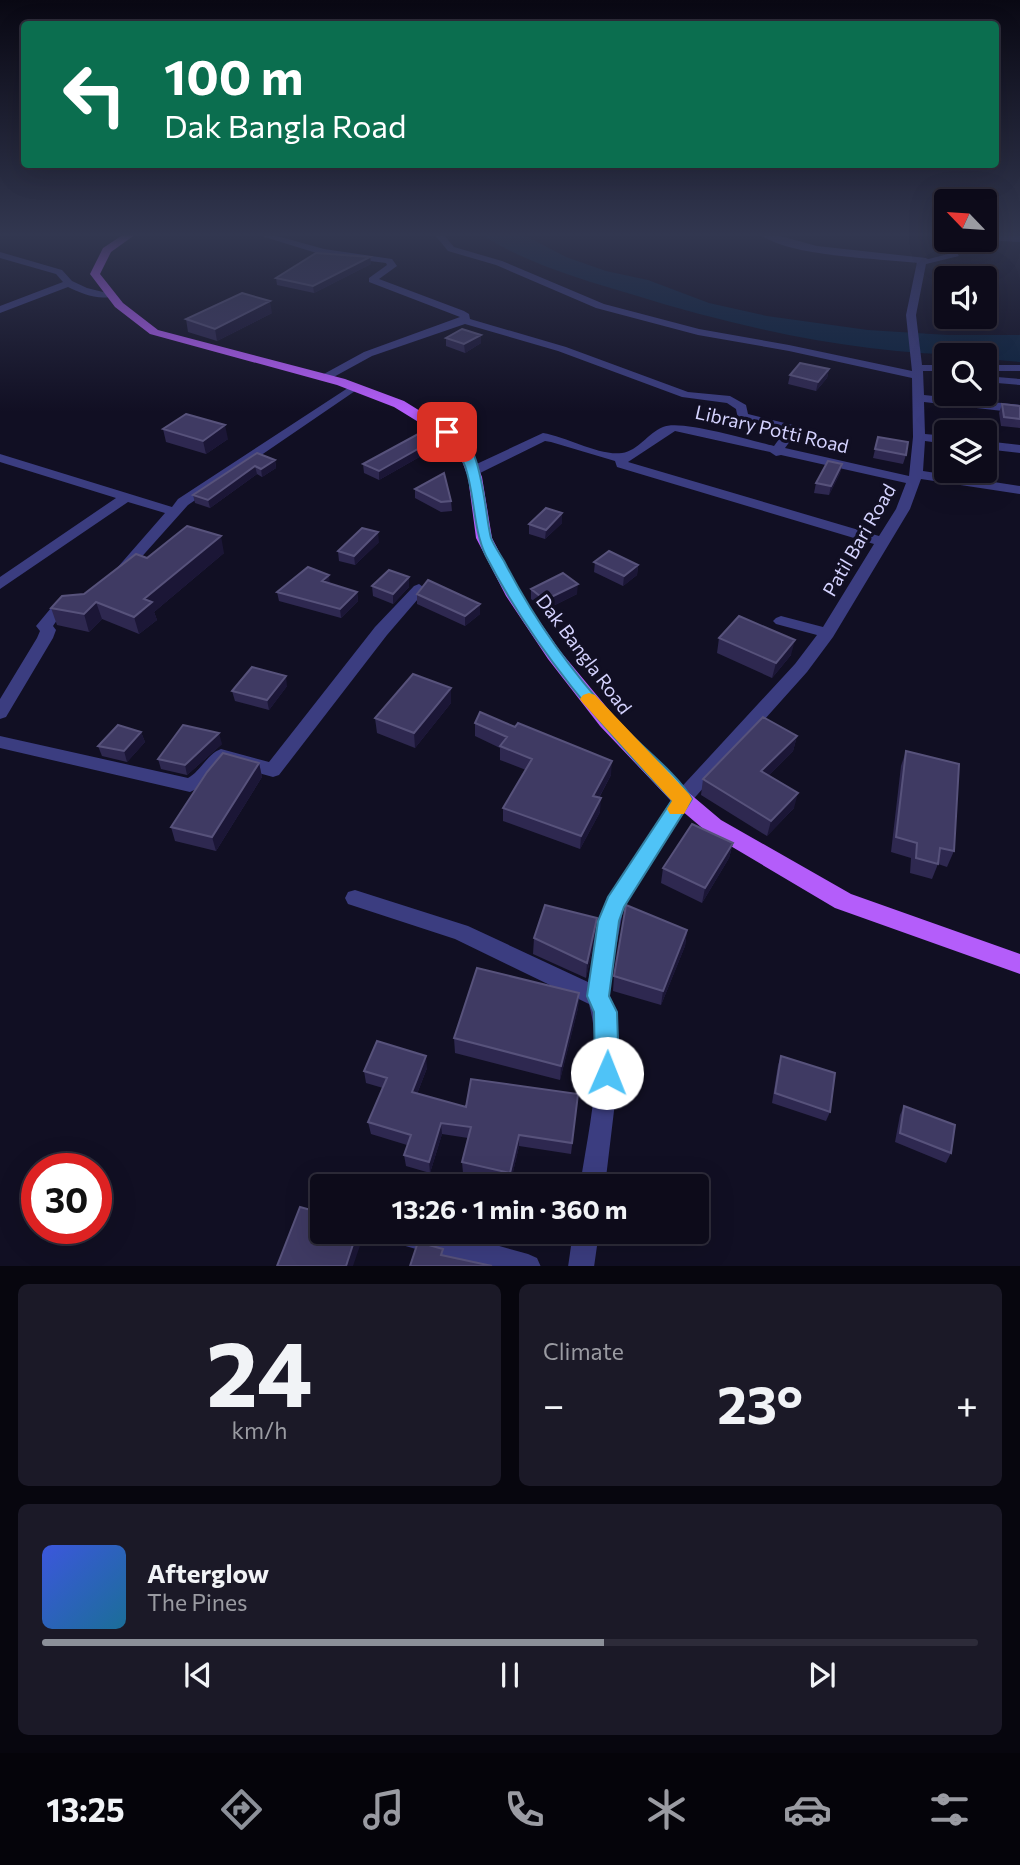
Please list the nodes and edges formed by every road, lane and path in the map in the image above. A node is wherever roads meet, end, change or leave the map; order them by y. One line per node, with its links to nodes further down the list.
1 (43, 293): 7 (street)
2 (98, 293): 6 (street)
3 (407, 293): 8 (street)
4 (569, 293): 12 (street)
5 (915, 293): 12 (street, Patil Bari Road)
6 (110, 295): 14 (main road, Dak Bangla Road)
7 (0, 310)
8 (465, 321): 14 (street); 24 (street)
9 (997, 368): 10 (street)
10 (1020, 368)
11 (934, 369): 12 (street)
12 (917, 370): 13 (street); 18 (street, Patil Bari Road)
13 (934, 372)
14 (326, 377): 17 (main road, Dak Bangla Road)
15 (997, 380): 16 (street)
16 (1020, 382)
17 (354, 387): 27 (main road, Dak Bangla Road); 31 (street)
18 (918, 398): 19 (street); 20 (street, Patil Bari Road)
19 (1020, 409)
20 (919, 437): 21 (street); 28 (street, Patil Bari Road)
21 (934, 439)
22 (997, 446): 23 (street)
23 (1020, 449)
24 (776, 452): 25 (street, Library Potti Road); 28 (street, Library Potti Road)
25 (621, 457): 27 (street); 32 (street)
26 (0, 458): 30 (street)
27 (473, 471): 41 (main road, Dak Bangla Road)
28 (915, 477): 29 (street, Library Potti Road); 32 (street, Patil Bari Road)
29 (1020, 490)
30 (126, 497): 31 (street); 34 (street)
31 (175, 512): 33 (street)
32 (883, 542): 38 (street, Patil Bari Road)
33 (115, 575)
34 (0, 584)
35 (419, 589): 40 (street)
36 (88, 595): 39 (street)
37 (781, 621): 38 (street)
38 (827, 633): 41 (street, Patil Bari Road)
39 (0, 713)
40 (0, 742)
41 (682, 799): 43 (main road, Dak Bangla Road); 44 (street, Patil Bari Road)
42 (355, 898): 44 (street)
43 (1020, 964)
44 (598, 996): 45 (street)
45 (594, 1174)
46 (446, 1244): 48 (street)
47 (584, 1244): 49 (street)
48 (528, 1266)
49 (581, 1266)

